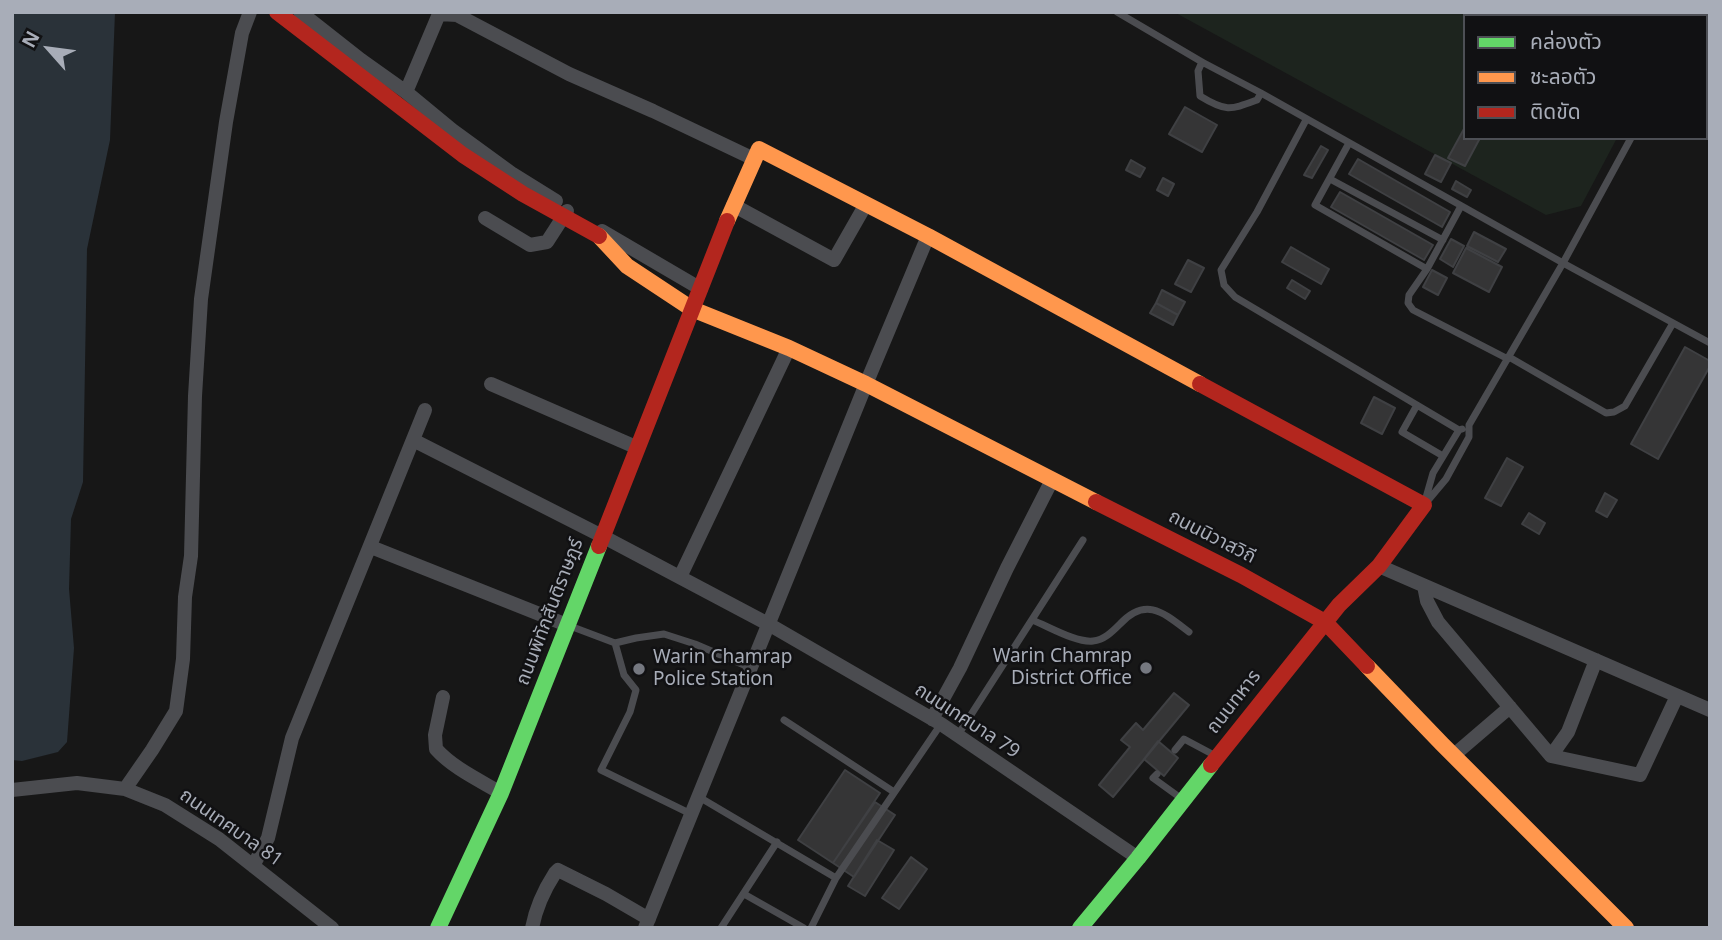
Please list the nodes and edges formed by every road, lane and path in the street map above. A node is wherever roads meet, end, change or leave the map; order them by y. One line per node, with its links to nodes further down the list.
1 (250, 12): 65 (street)
2 (277, 12): 23 (street, ถนนนิวาสวิถี, bridge)
3 (300, 12): 6 (street)
4 (1117, 12): 5 (lane)
5 (1202, 62): 7 (lane); 7 (lane)
6 (406, 92): 11 (street); 16 (street)
7 (1261, 93): 8 (lane)
8 (1306, 120): 10 (lane); 30 (lane)
9 (1630, 140): 20 (lane)
10 (1349, 143): 12 (lane); 15 (lane)
11 (754, 159): 13 (street); 14 (street, ถนนพิทักสันติราษฎร์)
12 (1329, 179): 19 (lane); 21 (lane)
13 (866, 204): 14 (street); 18 (street)
14 (733, 205): 22 (street, ถนนพิทักสันติราษฎร์)
15 (1461, 206): 19 (lane); 20 (lane)
16 (568, 209): 17 (street); 22 (street)
17 (485, 218)
18 (929, 236): 29 (street); 38 (street)
19 (1443, 240): 21 (lane)
20 (1563, 263): 24 (lane); 27 (lane)
21 (1427, 269): 27 (lane)
22 (701, 289): 23 (street, ถนนพิทักสันติราษฎร์)
23 (692, 309): 26 (street, ถนนนิวาสวิถี); 35 (street, ถนนพิทักสันติราษฎร์)
24 (1673, 323): 25 (lane); 27 (lane)
25 (1710, 343)
26 (789, 348): 29 (street, ถนนนิวาสวิถี); 43 (street)
27 (1508, 358): 32 (lane)
28 (491, 384): 35 (street)
29 (866, 384): 37 (street, ถนนนิวาสวิถี); 48 (street)
30 (1417, 405): 33 (lane); 36 (lane)
31 (425, 410): 34 (street)
32 (1469, 425): 33 (lane); 38 (lane)
33 (1459, 430): 36 (lane)
34 (413, 440): 39 (street, ถนนเทศบาล 79); 41 (street)
35 (638, 448): 39 (street, ถนนพิทักสันติราษฎร์)
36 (1443, 456): 38 (lane)
37 (1052, 480): 46 (street, ถนนนิวาสวิถี); 58 (street)
38 (1424, 505): 42 (street, ถนนทหาร)
39 (602, 536): 43 (street, ถนนเทศบาล 79); 47 (street, ถนนพิทักสันติราษฎร์)
40 (1083, 540): 45 (lane)
41 (370, 547): 47 (street); 74 (street)
42 (1379, 566): 44 (street); 46 (street, ถนนทหาร)
43 (680, 576): 48 (street, ถนนเทศบาล 79)
44 (1424, 586): 51 (street); 55 (street)
45 (1032, 620): 49 (lane); 59 (lane)
46 (1325, 622): 61 (street, ถนนนิวาสวิถี); 63 (street, ถนนทหาร)
47 (567, 625): 50 (lane); 68 (street, ถนนพิทักสันติราษฎร์)
48 (770, 625): 52 (street); 58 (street, ถนนเทศบาล 79)
49 (1189, 632)
50 (615, 643): 52 (lane); 71 (lane)
51 (1596, 660): 53 (street); 62 (street)
52 (752, 668): 69 (street)
53 (1677, 696): 56 (street); 62 (street)
54 (443, 697): 68 (street)
55 (1510, 707): 61 (street); 62 (street)
56 (1710, 710)
57 (784, 720): 67 (lane)
58 (937, 722): 59 (street, ถนนเทศบาล 79); 67 (lane)
59 (958, 736): 73 (street, ถนนเทศบาล 79)
60 (1175, 750): 63 (lane)
61 (1454, 755): 85 (street, ถนนนิวาสวิถี)
62 (1551, 756)
63 (1217, 757): 70 (street, ถนนทหาร)
64 (1157, 774): 70 (lane)
65 (125, 789): 66 (street, ถนนเทศบาล 81); 74 (street, ถนนเทศบาล 81)
66 (12, 790)
67 (894, 792): 75 (lane)
68 (501, 793): 79 (street, ถนนพิทักสันติราษฎร์)
69 (699, 797): 71 (street); 72 (lane)
70 (1184, 800): 73 (street, ถนนทหาร)
71 (692, 814): 77 (street)
72 (777, 842): 75 (lane); 76 (lane)
73 (1138, 858): 84 (street, ถนนทหาร)
74 (253, 866): 78 (street, ถนนเทศบาล 81)
75 (836, 878): 83 (lane)
76 (744, 894): 81 (lane); 82 (lane)
77 (647, 924): 80 (street)
78 (332, 928)
79 (438, 928)
80 (532, 928)
81 (721, 928)
82 (804, 928)
83 (811, 928)
84 (1080, 928)
85 (1626, 928)

